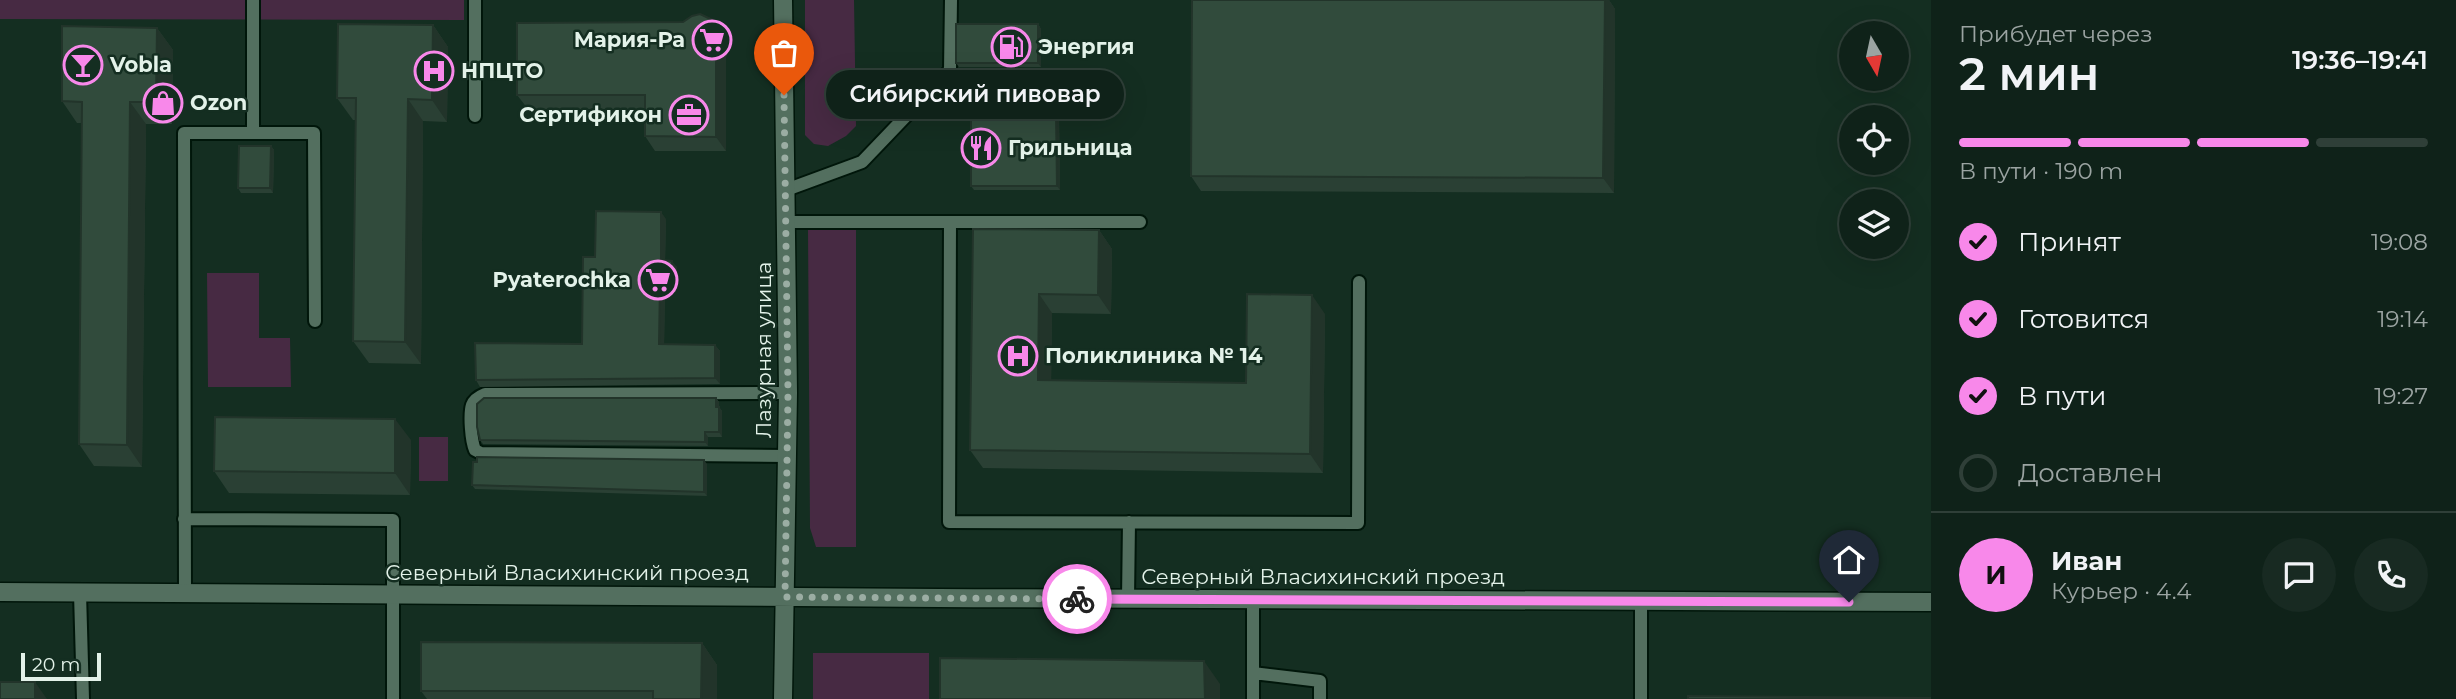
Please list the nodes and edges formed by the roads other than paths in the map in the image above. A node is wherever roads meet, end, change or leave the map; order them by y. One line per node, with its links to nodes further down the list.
1 (253, 0): 6 (lane)
2 (475, 0): 5 (lane)
3 (783, 0): 7 (street, Лазурная улица)
4 (951, 0): 7 (lane)
5 (475, 116)
6 (253, 133): 12 (lane); 15 (lane)
7 (786, 190): 8 (street, Лазурная улица)
8 (786, 222): 9 (lane); 13 (street, Лазурная улица)
9 (950, 222): 10 (lane); 16 (lane)
10 (1140, 222)
11 (1359, 282): 16 (lane)
12 (314, 321)
13 (788, 393): 14 (street, Лазурная улица); 14 (lane)
14 (787, 456): 21 (street, Лазурная улица)
15 (184, 519): 19 (lane); 20 (lane)
16 (1129, 522): 22 (lane)
17 (0, 592): 18 (street, Северный Власихинский проезд)
18 (80, 593): 19 (street, Северный Власихинский проезд); 27 (lane)
19 (185, 593): 20 (street, Северный Власихинский проезд)
20 (392, 594): 21 (street, Северный Власихинский проезд); 28 (lane)
21 (785, 597): 22 (street, Северный Власихинский проезд); 29 (street, Лазурная улица)
22 (1128, 599): 23 (street, Северный Власихинский проезд)
23 (1253, 601): 24 (street, Северный Власихинский проезд); 26 (lane)
24 (1641, 601): 25 (street, Северный Власихинский проезд); 32 (lane)
25 (1931, 602)
26 (1253, 673): 30 (lane); 31 (lane)
27 (83, 699)
28 (393, 699)
29 (783, 699)
30 (1253, 699)
31 (1320, 699)
32 (1641, 699)

